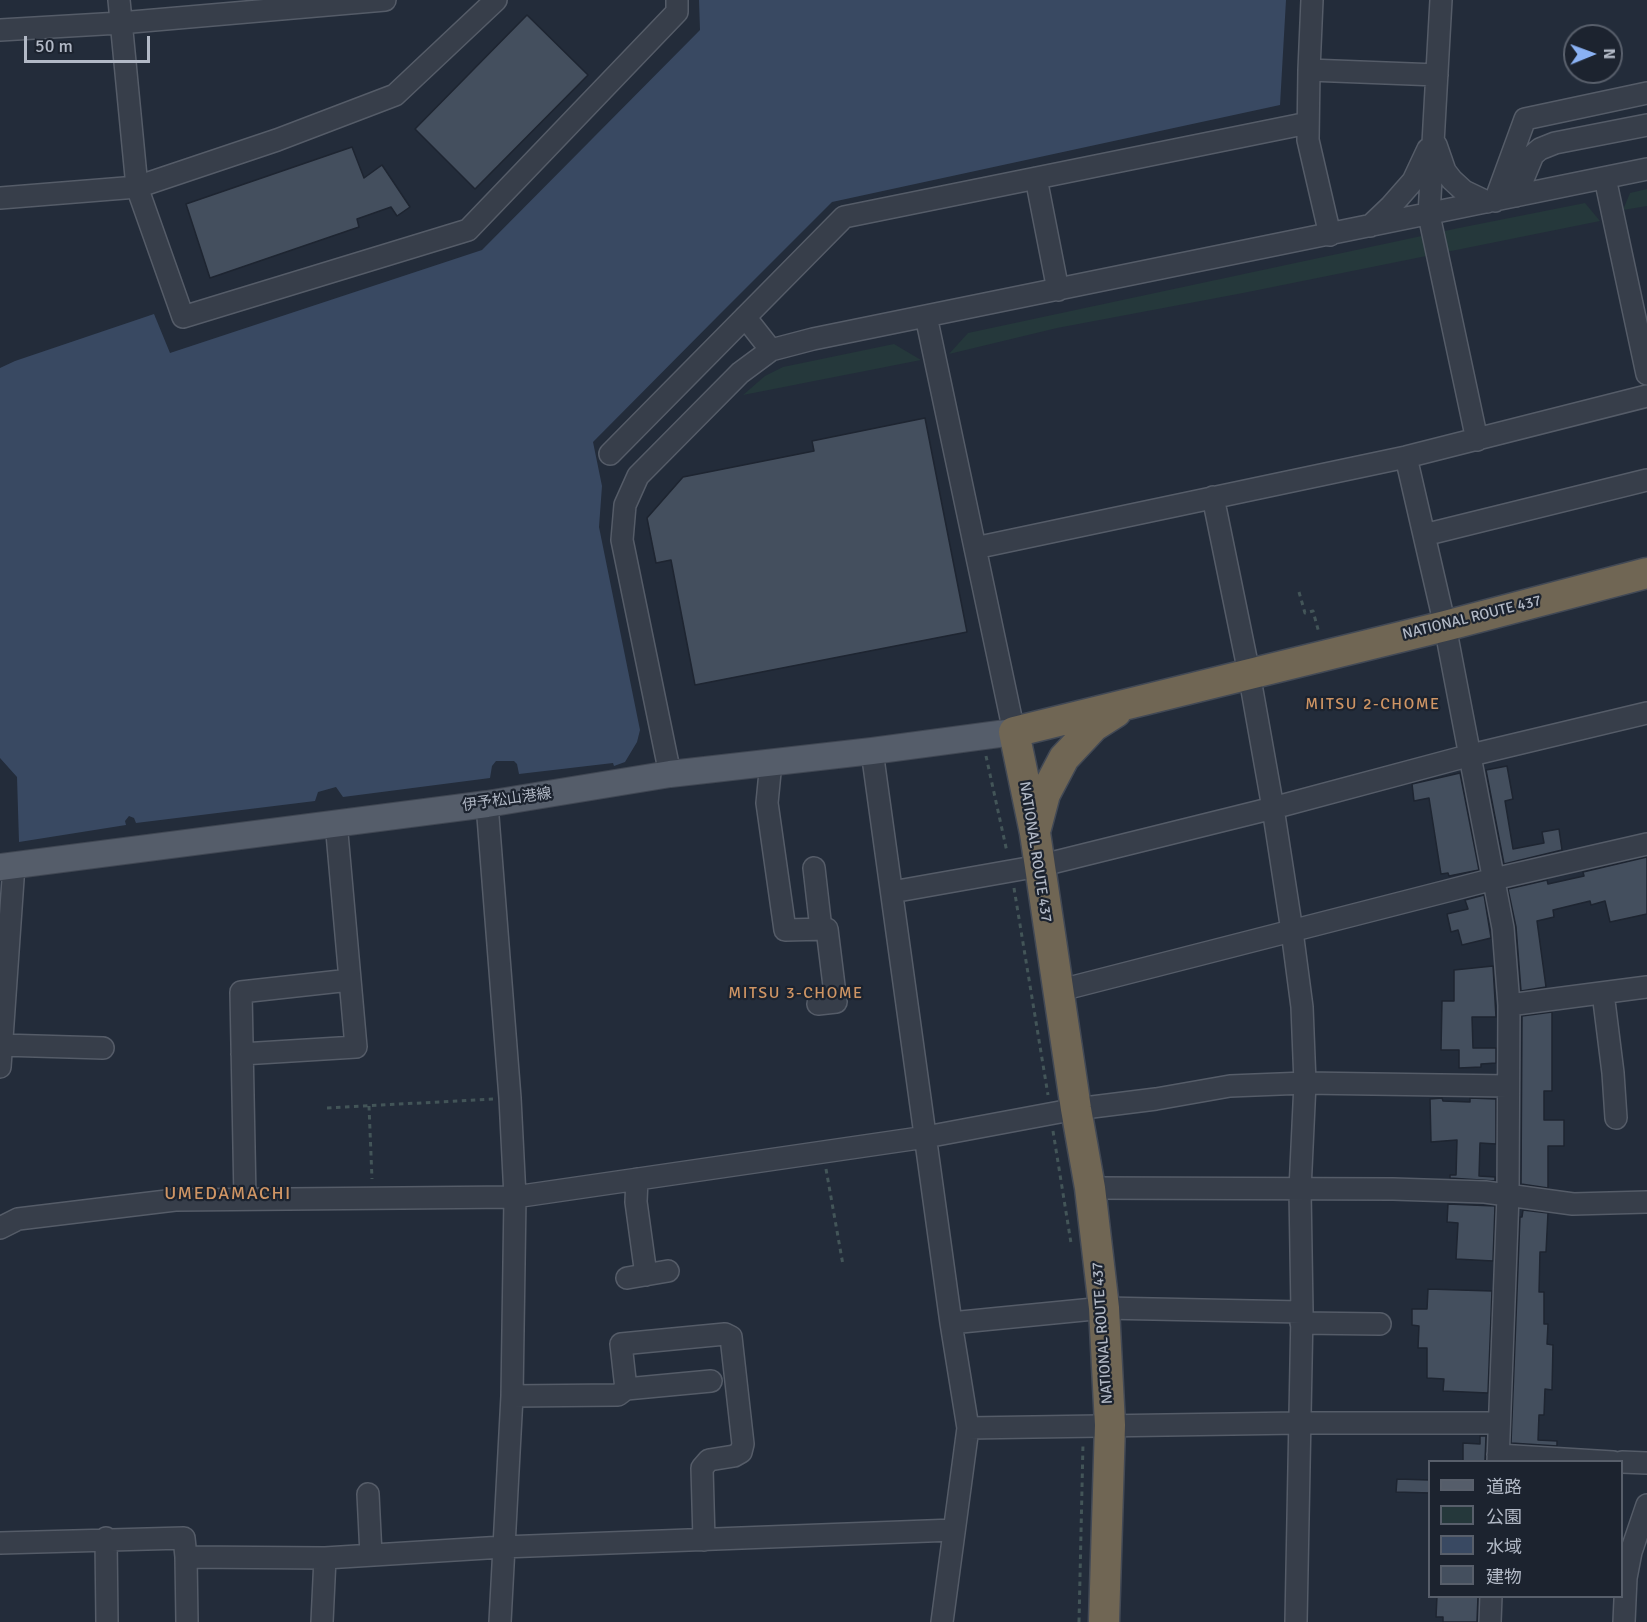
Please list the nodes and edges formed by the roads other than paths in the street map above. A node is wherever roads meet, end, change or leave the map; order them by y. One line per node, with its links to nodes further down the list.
1 (118, 0): 7 (street)
2 (385, 0): 7 (street)
3 (496, 0): 18 (street)
4 (677, 0): 18 (street)
5 (1312, 0): 9 (street)
6 (1441, 0): 10 (street)
7 (120, 23): 8 (street); 18 (street)
8 (0, 30)
9 (1309, 70): 10 (street); 12 (street)
10 (1437, 75): 14 (street)
11 (1647, 93): 21 (street)
12 (1308, 123): 17 (street); 24 (street)
13 (1647, 125): 19 (street)
14 (1433, 133): 21 (street); 22 (street); 23 (street)
15 (1647, 169): 16 (street)
16 (1605, 177): 19 (street); 29 (street)
17 (1036, 178): 25 (street); 27 (street)
18 (137, 187): 20 (street)
19 (1516, 196): 21 (street)
20 (0, 198)
21 (1491, 202): 22 (street)
22 (1429, 215): 23 (street); 31 (street)
23 (1370, 227): 24 (street)
24 (1330, 235): 25 (street)
25 (1058, 290): 26 (street)
26 (927, 316): 28 (street); 37 (street)
27 (745, 317): 28 (street); 32 (street)
28 (771, 350): 47 (street)
29 (1647, 374)
30 (1647, 396): 31 (street)
31 (1477, 440): 33 (street)
32 (610, 454)
33 (1406, 457): 35 (street); 36 (street)
34 (1647, 480): 36 (street)
35 (1213, 497): 37 (street); 40 (street)
36 (1424, 535): 39 (street)
37 (975, 548): 43 (street)
38 (1647, 573): 39 (highway, NATIONAL ROUTE 437)
39 (1445, 626): 40 (highway, NATIONAL ROUTE 437); 45 (street)
40 (1249, 673): 41 (highway, NATIONAL ROUTE 437); 49 (street)
41 (1129, 704): 43 (highway, NATIONAL ROUTE 437); 51 (highway)
42 (1647, 713): 45 (street)
43 (1014, 732): 44 (main road, 伊予松山港線); 51 (highway, NATIONAL ROUTE 437)
44 (872, 751): 46 (main road, 伊予松山港線); 57 (street)
45 (1471, 755): 49 (street); 56 (street)
46 (771, 762): 47 (main road, 伊予松山港線); 58 (street)
47 (670, 774): 48 (main road, 伊予松山港線)
48 (487, 804): 50 (main road, 伊予松山港線); 79 (street)
49 (1273, 808): 54 (street); 59 (street)
50 (336, 822): 53 (main road, 伊予松山港線); 60 (street)
51 (1035, 833): 54 (highway, NATIONAL ROUTE 437)
52 (1647, 844): 56 (street)
53 (7, 866): 66 (street)
54 (1039, 866): 57 (street); 62 (highway, NATIONAL ROUTE 437)
55 (814, 868): 58 (street)
56 (1494, 879): 59 (street); 65 (street)
57 (892, 892): 74 (street)
58 (821, 929): 64 (street)
59 (1292, 932): 62 (street); 70 (street)
60 (350, 980): 68 (street); 68 (street)
61 (1647, 987): 63 (street)
62 (1057, 991): 72 (highway, NATIONAL ROUTE 437)
63 (1603, 993): 65 (street); 73 (street)
64 (818, 1004)
65 (1509, 1005): 71 (street)
66 (2, 1045): 67 (street); 69 (street)
67 (103, 1048)
68 (242, 1054): 80 (street)
69 (0, 1067)
70 (1305, 1083): 71 (street); 72 (street); 77 (street)
71 (1508, 1086): 78 (street)
72 (1064, 1114): 74 (street); 76 (highway, NATIONAL ROUTE 437)
73 (1616, 1118)
74 (926, 1137): 75 (street); 86 (street)
75 (637, 1179): 79 (street); 83 (street)
76 (1090, 1188): 77 (street); 84 (highway, NATIONAL ROUTE 437)
77 (1300, 1190): 78 (street); 85 (street)
78 (1508, 1195): 81 (street); 92 (street)
79 (515, 1197): 80 (street); 90 (street)
80 (245, 1199): 82 (street)
81 (1647, 1202)
82 (0, 1228)
83 (668, 1271)
84 (1104, 1308): 85 (street); 86 (street); 93 (highway, NATIONAL ROUTE 437)
85 (1301, 1317): 87 (street); 91 (street)
86 (951, 1323): 94 (street)
87 (1380, 1324)
88 (711, 1382): 89 (street)
89 (626, 1389): 90 (street); 103 (street)
90 (512, 1396): 105 (street)
91 (1298, 1423): 92 (street); 93 (street); 117 (street)
92 (1499, 1423): 95 (street)
93 (1110, 1425): 94 (street); 116 (highway, NATIONAL ROUTE 437)
94 (968, 1428): 101 (street)
95 (1498, 1458): 96 (street)
96 (1575, 1460)
97 (1623, 1462): 98 (street)
98 (1647, 1463)
99 (368, 1494): 107 (street)
100 (1647, 1505): 106 (street)
101 (954, 1530): 103 (street); 115 (street)
102 (106, 1538): 104 (street); 108 (street); 111 (street)
103 (704, 1540): 105 (street)
104 (0, 1543)
105 (503, 1547): 107 (street); 114 (street)
106 (1639, 1553): 119 (street)
107 (371, 1555): 109 (street)
108 (186, 1557): 109 (street); 112 (street)
109 (325, 1558): 113 (street)
110 (1491, 1598): 118 (street)
111 (100, 1615)
112 (187, 1622)
113 (322, 1622)
114 (500, 1622)
115 (942, 1622)
116 (1104, 1622)
117 (1296, 1622)
118 (1490, 1622)
119 (1624, 1622)

